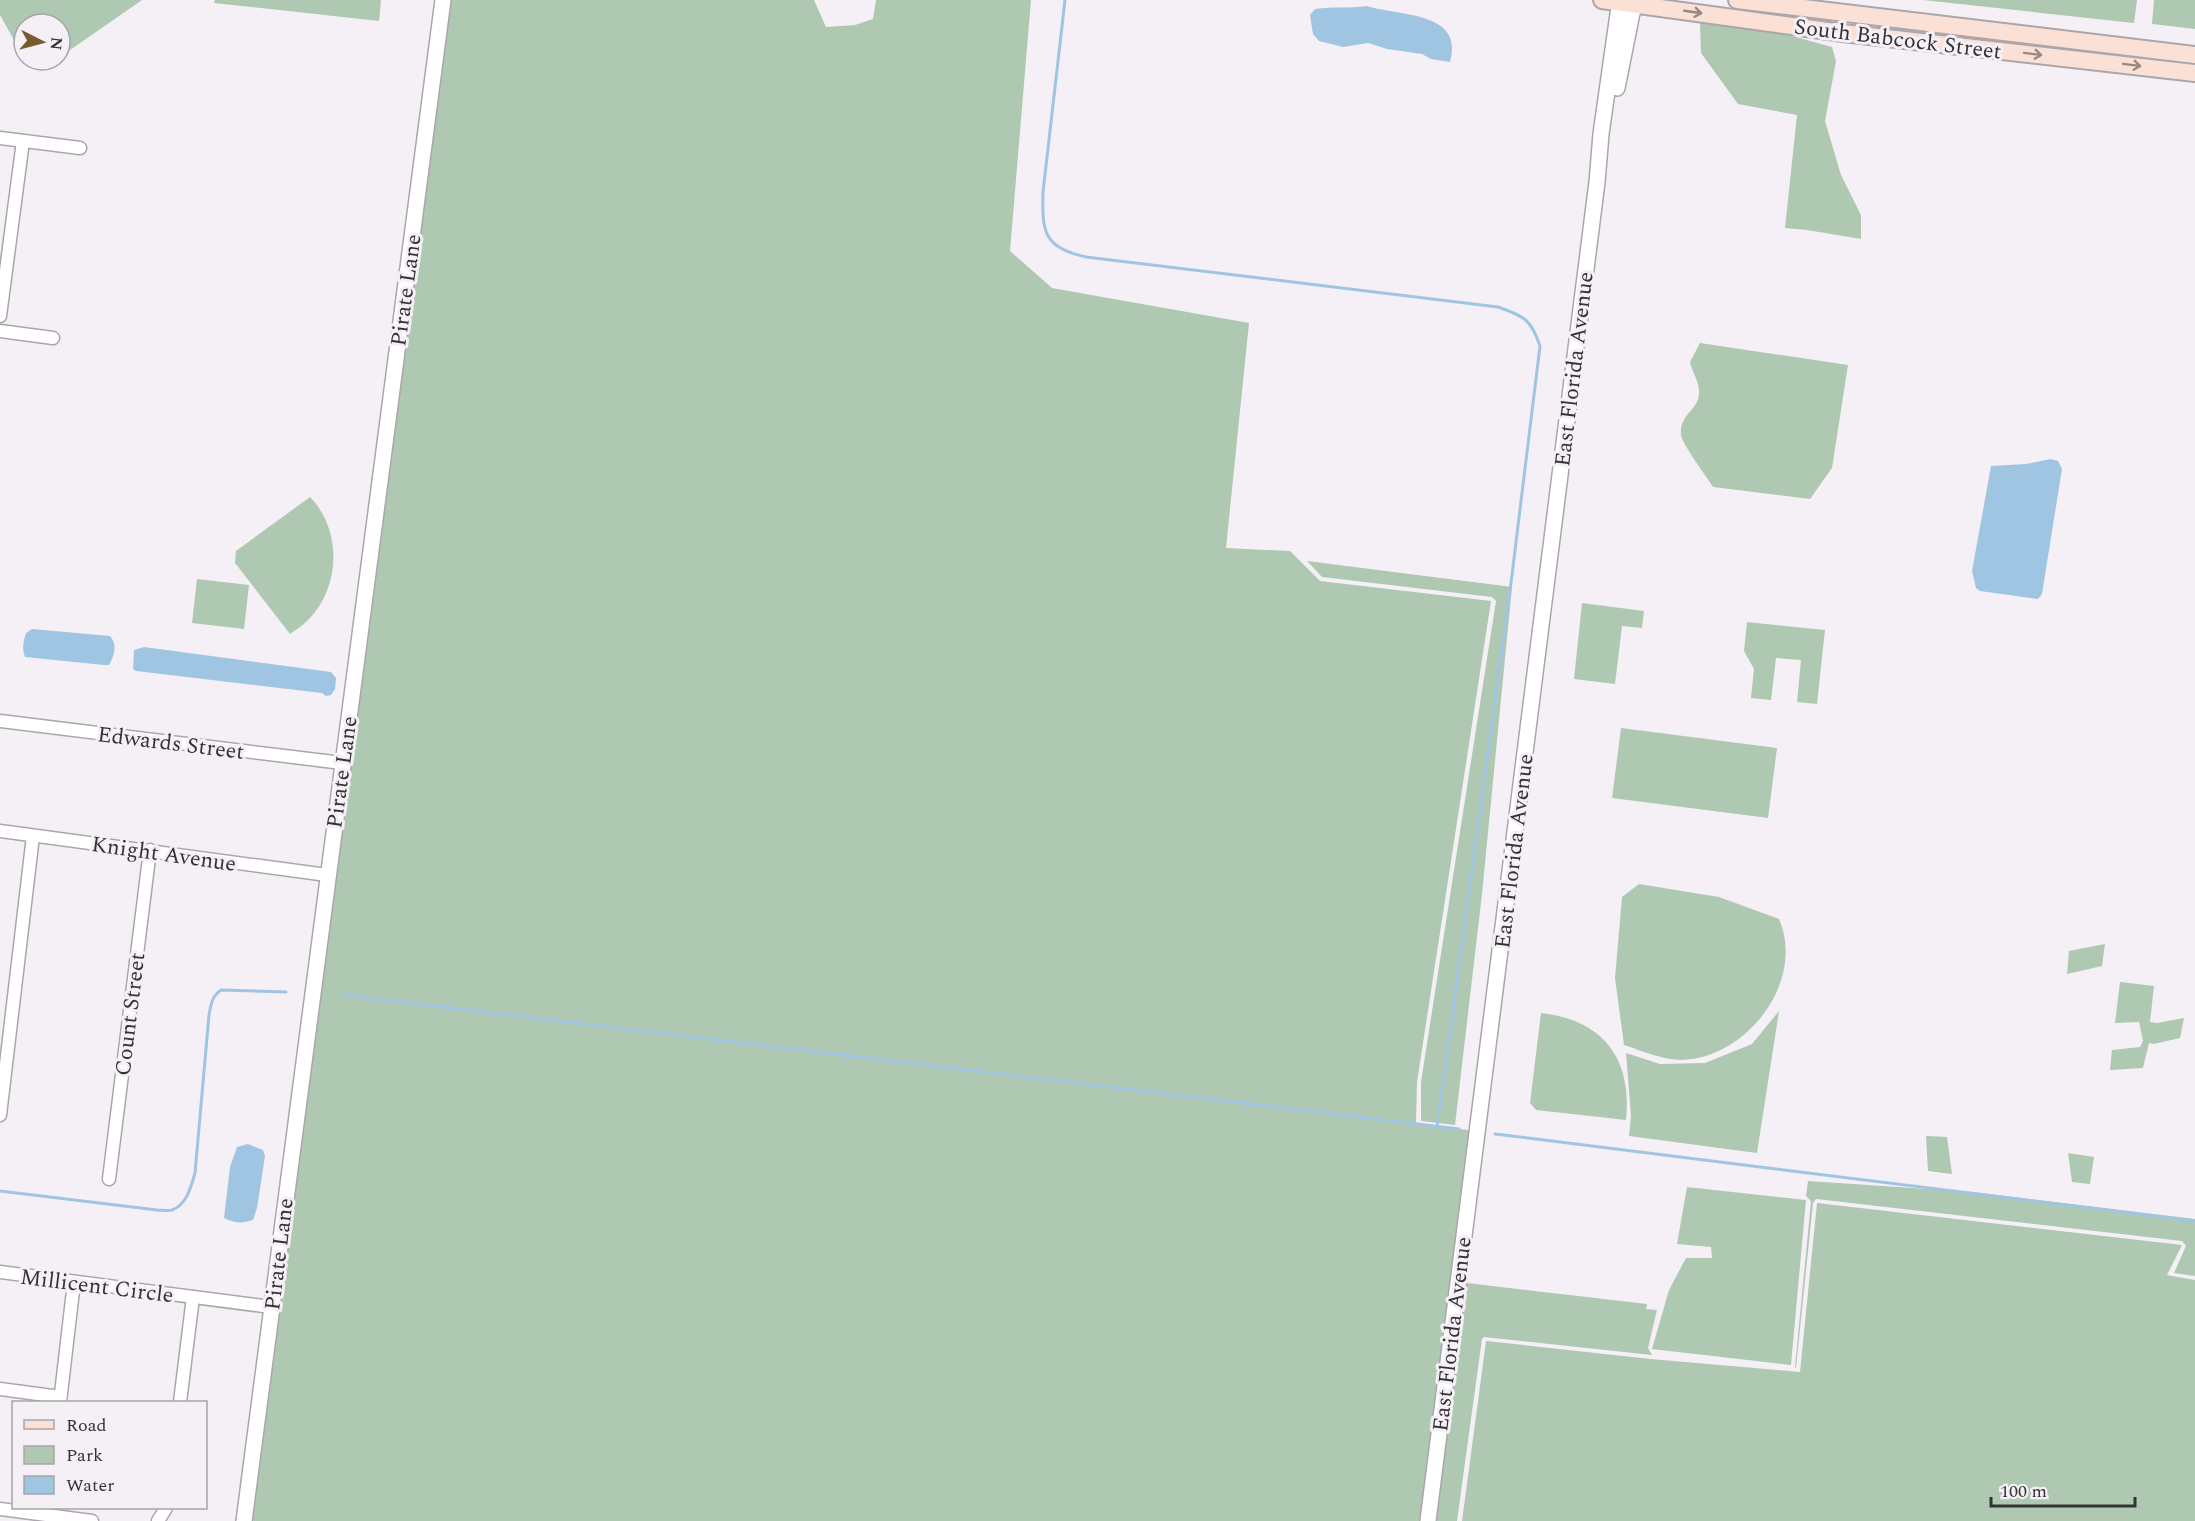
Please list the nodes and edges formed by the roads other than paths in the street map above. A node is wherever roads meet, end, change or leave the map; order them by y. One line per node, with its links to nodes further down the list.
1 (443, 0): 6 (street, Pirate Lane)
2 (449, 0): 6 (street, Pirate Lane)
3 (1602, 0): 5 (main road, South Babcock Street)
4 (1737, 0): 7 (main road, South Babcock Street)
5 (1628, 1): 8 (main road, South Babcock Street, one-way to 8); 34 (street, East Florida Avenue)
6 (440, 23): 16 (street, Pirate Lane)
7 (2195, 55)
8 (2195, 73)
9 (0, 138): 10 (street)
10 (23, 141): 11 (street); 12 (street)
11 (80, 148)
12 (0, 316)
13 (0, 330): 14 (street)
14 (53, 338)
15 (0, 721): 16 (street, Edwards Street)
16 (342, 763): 20 (street, Pirate Lane)
17 (0, 831): 18 (street, Knight Avenue)
18 (33, 836): 19 (street, Knight Avenue); 21 (street)
19 (150, 850): 20 (street, Knight Avenue); 22 (street, Count Street)
20 (327, 875): 26 (street, Pirate Lane)
21 (0, 1115)
22 (109, 1179)
23 (0, 1272): 24 (street, Millicent Circle)
24 (74, 1282): 25 (street, Millicent Circle); 28 (street)
25 (193, 1297): 26 (street, Millicent Circle); 29 (street, Millicent Circle)
26 (271, 1307): 33 (street, Pirate Lane)
27 (0, 1389): 28 (street)
28 (60, 1400)
29 (180, 1401)
30 (0, 1509): 31 (street)
31 (47, 1511): 32 (street)
32 (92, 1521)
33 (244, 1521)
34 (1428, 1521)

